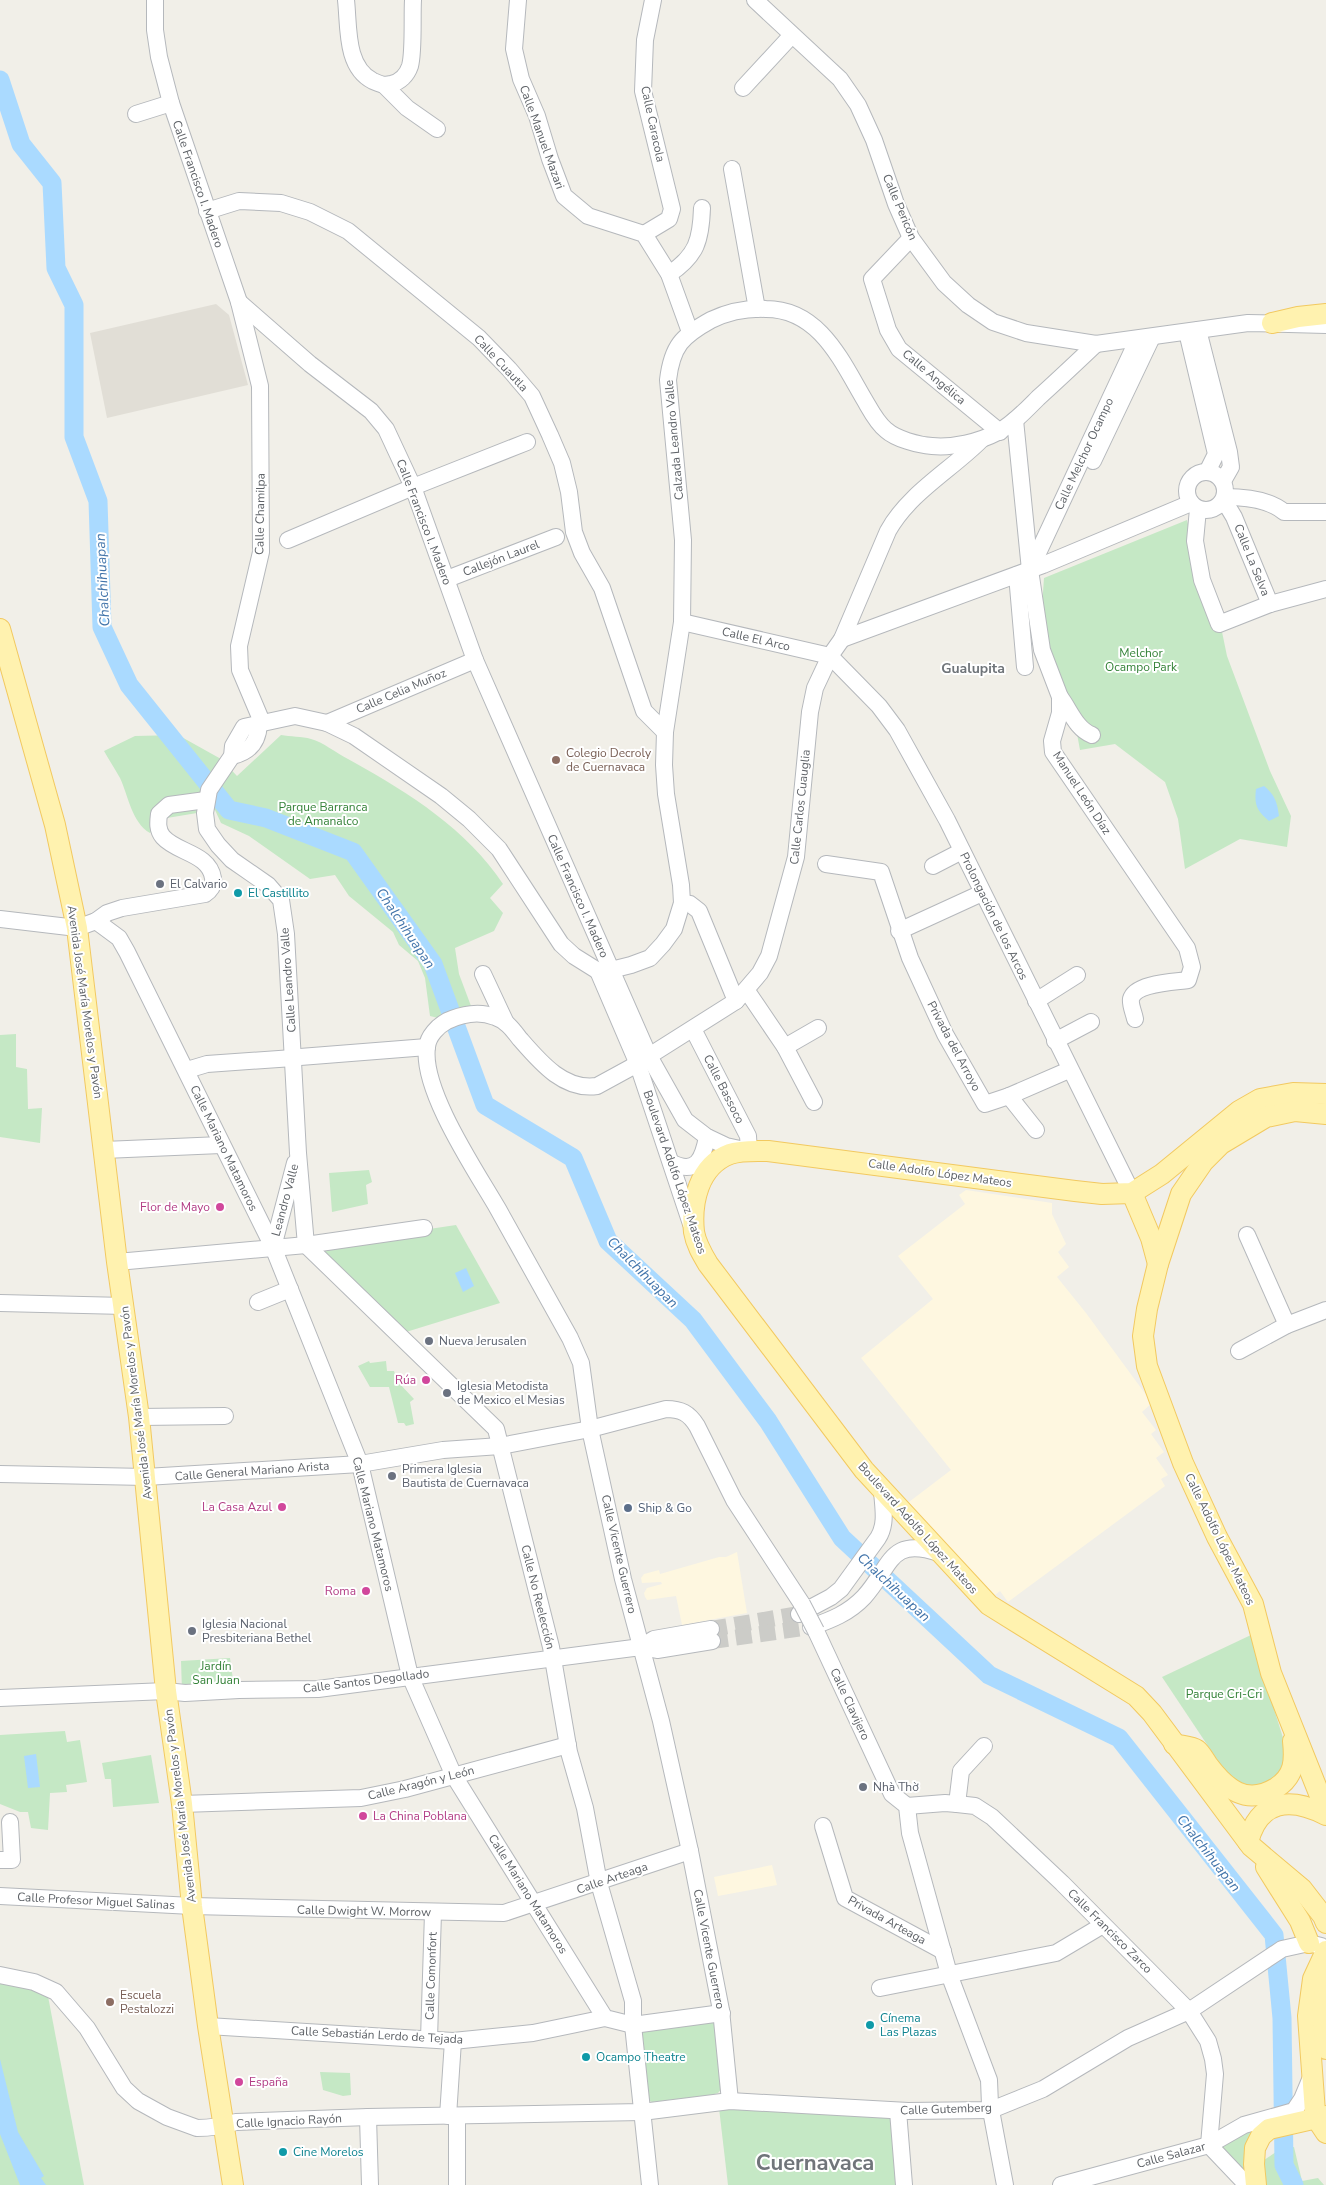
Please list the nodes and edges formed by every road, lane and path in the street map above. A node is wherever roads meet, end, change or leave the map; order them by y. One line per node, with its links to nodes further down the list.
1 (155, 0): 10 (street, Calle Francisco I. Madero)
2 (346, 0): 8 (street)
3 (413, 0): 8 (street)
4 (518, 0): 16 (street, Calle Manuel Mazari)
5 (654, 0): 16 (street, Calle Caracola)
6 (755, 0): 7 (street, Calle Pericón)
7 (792, 34): 9 (street); 17 (street, Calle Pericón)
8 (384, 86): 12 (street)
9 (743, 88)
10 (171, 104): 11 (street); 15 (street, Calle Francisco I. Madero)
11 (136, 114)
12 (437, 130)
13 (732, 169): 20 (street)
14 (702, 208): 18 (street)
15 (207, 211): 19 (street, Calle Francisco I. Madero); 54 (street, Calle Cuautla)
16 (644, 234): 18 (street)
17 (911, 238): 27 (street, Calle Pericón); 29 (street, Calle Angélica)
18 (669, 274): 25 (street)
19 (239, 302): 33 (street, Calle Francisco I. Madero); 52 (street, Calle Chamilpa)
20 (758, 308): 25 (street, Calzada Leandro Valle); 30 (street, Calzada Leandro Valle)
21 (1272, 323): 22 (street); 23 (main road)
22 (1222, 326): 23 (street); 24 (street)
23 (1324, 327)
24 (1192, 331): 26 (street); 32 (street); 35 (street)
25 (690, 332): 44 (street, Calzada Leandro Valle)
26 (1145, 338): 27 (street); 40 (street, Calle Melchor Ocampo)
27 (1096, 344): 28 (street, Calzada Leandro Valle)
28 (1015, 420): 29 (street, Calzada Leandro Valle); 40 (street)
29 (1000, 432): 30 (street, Calzada Leandro Valle)
30 (981, 440): 46 (street, Calle Carlos Cuauglia)
31 (527, 442): 33 (street)
32 (1207, 472): 35 (street); 35 (street)
33 (413, 487): 39 (street); 41 (street, Calle Francisco I. Madero)
34 (1326, 500): 36 (street)
35 (1212, 501): 36 (street); 40 (street); 43 (street, Calle La Selva); 43 (street)
36 (1277, 506): 37 (street)
37 (1326, 512)
38 (556, 537): 41 (street, Callejón Laurel)
39 (288, 540)
40 (1030, 570): 46 (street); 50 (street); 51 (street, Manuel León Díaz)
41 (447, 579): 49 (street, Calle Francisco I. Madero)
42 (1326, 590): 43 (street)
43 (1270, 604)
44 (682, 622): 48 (street, Calle El Arco); 54 (street, Calzada Leandro Valle)
45 (0, 629): 47 (main road, Avenida José María Morelos y Pavón)
46 (842, 639): 48 (street, Calle Carlos Cuauglia)
47 (3, 652): 64 (main road, Avenida José María Morelos y Pavón)
48 (830, 656): 57 (street, Prolongación de los Arcos); 69 (street, Calle Carlos Cuauglia)
49 (475, 660): 53 (street, Calle Celia Muñoz); 66 (street, Calle Francisco I. Madero)
50 (1025, 668)
51 (1060, 697): 55 (street); 72 (street, Manuel León Díaz)
52 (261, 723): 53 (street); 56 (street)
53 (327, 723): 66 (street)
54 (665, 732): 61 (street, Calzada Leandro Valle)
55 (1092, 735)
56 (208, 795): 63 (street); 79 (street, Calle Leandro Valle)
57 (962, 851): 59 (street); 60 (street, Prolongación de los Arcos)
58 (826, 864): 65 (street, Privada del Arroyo)
59 (933, 866)
60 (982, 893): 65 (street); 70 (street, Prolongación de los Arcos)
61 (682, 903): 66 (street, Calzada Leandro Valle); 69 (street)
62 (0, 919): 64 (street)
63 (96, 921): 64 (street); 81 (street, Calle Mariano Matamoros)
64 (77, 928): 90 (main road, Avenida José María Morelos y Pavón)
65 (899, 931): 84 (street, Privada del Arroyo)
66 (604, 971): 80 (street, Calle Francisco I. Madero)
67 (483, 974): 71 (street, Calle Carlos Cuauglia)
68 (1077, 975): 70 (street)
69 (742, 996): 75 (street, Calle Carlos Cuauglia); 78 (street)
70 (1036, 1001): 76 (street, Prolongación de los Arcos)
71 (499, 1019): 77 (street); 80 (street, Calle Carlos Cuauglia)
72 (1135, 1019)
73 (1091, 1022): 76 (street)
74 (818, 1028): 78 (street)
75 (693, 1029): 80 (street, Calle Carlos Cuauglia); 91 (street, Calle Bassoco)
76 (1055, 1041): 82 (street, Prolongación de los Arcos)
77 (428, 1042): 79 (street); 111 (street, Calle Vicente Guerrero)
78 (785, 1047): 85 (street)
79 (296, 1057): 81 (street); 92 (street, Calle Leandro Valle)
80 (643, 1059): 88 (street, Calle Adolfo López Mateos); 93 (street, Boulevard Adolfo López Mateos)
81 (187, 1070): 89 (street, Calle Mariano Matamoros)
82 (1069, 1070): 84 (street, Privada del Arroyo); 94 (street, Prolongación de los Arcos)
83 (1326, 1094): 94 (main road)
84 (1009, 1096): 87 (street)
85 (814, 1102)
86 (1326, 1114): 101 (main road, Calle Adolfo López Mateos)
87 (1036, 1130)
88 (707, 1137): 91 (street, Calle Adolfo López Mateos); 93 (street)
89 (221, 1146): 90 (street); 99 (street, Calle Mariano Matamoros)
90 (104, 1150): 100 (main road, Avenida José María Morelos y Pavón)
91 (749, 1151): 94 (main road, Calle Adolfo López Mateos); 96 (main road, Calle Adolfo López Mateos)
92 (298, 1153): 98 (street, Calle Leandro Valle); 99 (street, Leandro Valle)
93 (672, 1162): 96 (street, Boulevard Adolfo López Mateos)
94 (1132, 1193): 101 (main road, Calle Adolfo López Mateos)
95 (424, 1228): 98 (street)
96 (694, 1234): 116 (main road, Boulevard Adolfo López Mateos)
97 (1247, 1235): 107 (street)
98 (306, 1245): 99 (street); 112 (street, Calle No Reelección)
99 (273, 1247): 100 (street); 102 (street, Calle Mariano Matamoros)
100 (117, 1262): 105 (main road, Avenida José María Morelos y Pavón)
101 (1158, 1264): 126 (main road, Calle Adolfo López Mateos)
102 (290, 1289): 103 (street); 113 (street, Calle Mariano Matamoros)
103 (258, 1302)
104 (0, 1303): 105 (street)
105 (125, 1306): 110 (main road, Avenida José María Morelos y Pavón)
106 (1326, 1310): 107 (street)
107 (1287, 1325): 108 (street)
108 (1239, 1351)
109 (225, 1416): 110 (street)
110 (139, 1417): 115 (main road, Avenida José María Morelos y Pavón)
111 (590, 1429): 112 (street, Calle General Mariano Arista); 118 (street, Calle Clavijero); 121 (street, Calle Vicente Guerrero)
112 (500, 1446): 113 (street, Calle General Mariano Arista); 122 (street, Calle No Reelección)
113 (360, 1464): 115 (street, Calle General Mariano Arista); 123 (street, Calle Mariano Matamoros)
114 (0, 1474): 115 (street, Calle General Mariano Arista)
115 (146, 1477): 124 (main road, Avenida José María Morelos y Pavón)
116 (882, 1491): 117 (main road, Boulevard Adolfo López Mateos); 118 (street)
117 (939, 1553): 119 (street); 127 (main road, Boulevard Adolfo López Mateos)
118 (800, 1609): 119 (street, Calle Clavijero, bridge)
119 (814, 1629): 134 (street, Calle Clavijero)
120 (712, 1635): 121 (street, Calle Santos Degollado)
121 (641, 1647): 122 (street, Calle Santos Degollado); 141 (street, Calle Vicente Guerrero)
122 (554, 1660): 123 (street, Calle Santos Degollado); 128 (street, Calle No Reelección)
123 (410, 1676): 124 (street, Calle Santos Degollado); 130 (street, Calle Mariano Matamoros)
124 (166, 1691): 125 (street, Calle Santos Degollado); 132 (main road, Avenida José María Morelos y Pavón)
125 (0, 1698)
126 (1291, 1723): 131 (main road); 135 (main road, Calle Adolfo López Mateos)
127 (1174, 1744): 131 (main road); 137 (main road, Boulevard Adolfo López Mateos)
128 (568, 1745): 130 (street, Calle Aragón y León); 143 (street, Calle No Reelección)
129 (984, 1746): 133 (street)
130 (454, 1776): 132 (street, Calle Aragón y León); 145 (street, Calle Mariano Matamoros)
131 (1231, 1790): 137 (main road)
132 (182, 1804): 146 (main road, Avenida José María Morelos y Pavón)
133 (957, 1804): 134 (street, Calle Francisco Zarco); 149 (street, Calle Francisco Zarco)
134 (907, 1806): 151 (street)
135 (1326, 1811)
136 (1326, 1815): 140 (main road)
137 (1231, 1820): 140 (main road, Boulevard Adolfo López Mateos)
138 (10, 1822): 142 (street)
139 (823, 1826): 151 (street, Privada Arteaga)
140 (1249, 1844): 148 (main road); 150 (main road)
141 (690, 1851): 143 (street, Calle Arteaga); 157 (street, Calle Vicente Guerrero)
142 (0, 1860)
143 (599, 1883): 145 (street, Calle Arteaga); 159 (street, Calle No Reelección)
144 (0, 1896): 146 (street, Calle Profesor Miguel Salinas)
145 (534, 1905): 147 (street, Calle Dwight W. Morrow); 158 (street, Calle Mariano Matamoros)
146 (192, 1906): 147 (street, Calle Dwight W. Morrow); 160 (main road, Avenida José María Morelos y Pavón)
147 (433, 1913): 161 (street, Calle Comonfort)
148 (1326, 1923)
149 (1103, 1925): 152 (street); 156 (street, Calle Francisco Zarco)
150 (1315, 1946): 156 (street, Calle Gutemberg); 164 (main road)
151 (943, 1951): 152 (street)
152 (949, 1974): 155 (street); 166 (street)
153 (0, 1975): 173 (street, Calle Ignacio Rayón)
154 (1326, 1984): 163 (main road)
155 (880, 1988)
156 (1190, 2010): 166 (street, Calle Gutemberg); 174 (street, Calle Francisco Zarco)
157 (722, 2013): 159 (street); 165 (street, Calle Vicente Guerrero)
158 (605, 2018): 159 (street); 162 (street, Calle Sebastián Lerdo de Tejada)
159 (633, 2025): 168 (street, Calle No Reelección)
160 (208, 2026): 161 (street, Calle Sebastián Lerdo de Tejada); 173 (main road, Avenida José María Morelos y Pavón)
161 (429, 2039): 162 (street, Calle Sebastián Lerdo de Tejada)
162 (453, 2041): 169 (street)
163 (1326, 2049)
164 (1313, 2073): 171 (main road); 172 (street, Calle Salazar)
165 (730, 2102): 167 (street, Calle Gutemberg); 168 (street, Calle Gutemberg)
166 (991, 2110): 167 (street, Calle Gutemberg); 180 (street)
167 (898, 2111): 179 (street)
168 (642, 2112): 169 (street, Calle Ignacio Rayón); 178 (street, Calle No Reelección)
169 (453, 2116): 170 (street, Calle Ignacio Rayón); 177 (street)
170 (368, 2117): 173 (street, Calle Ignacio Rayón); 176 (street)
171 (1319, 2121): 172 (main road)
172 (1268, 2124): 174 (street, Calle Salazar); 183 (main road)
173 (224, 2126): 175 (main road, Avenida José María Morelos y Pavón)
174 (1210, 2145): 181 (street, Calle Salazar); 182 (street)
175 (233, 2185)
176 (370, 2185)
177 (457, 2185)
178 (650, 2185)
179 (904, 2185)
180 (1005, 2185)
181 (1061, 2185)
182 (1246, 2185)
183 (1256, 2185)

